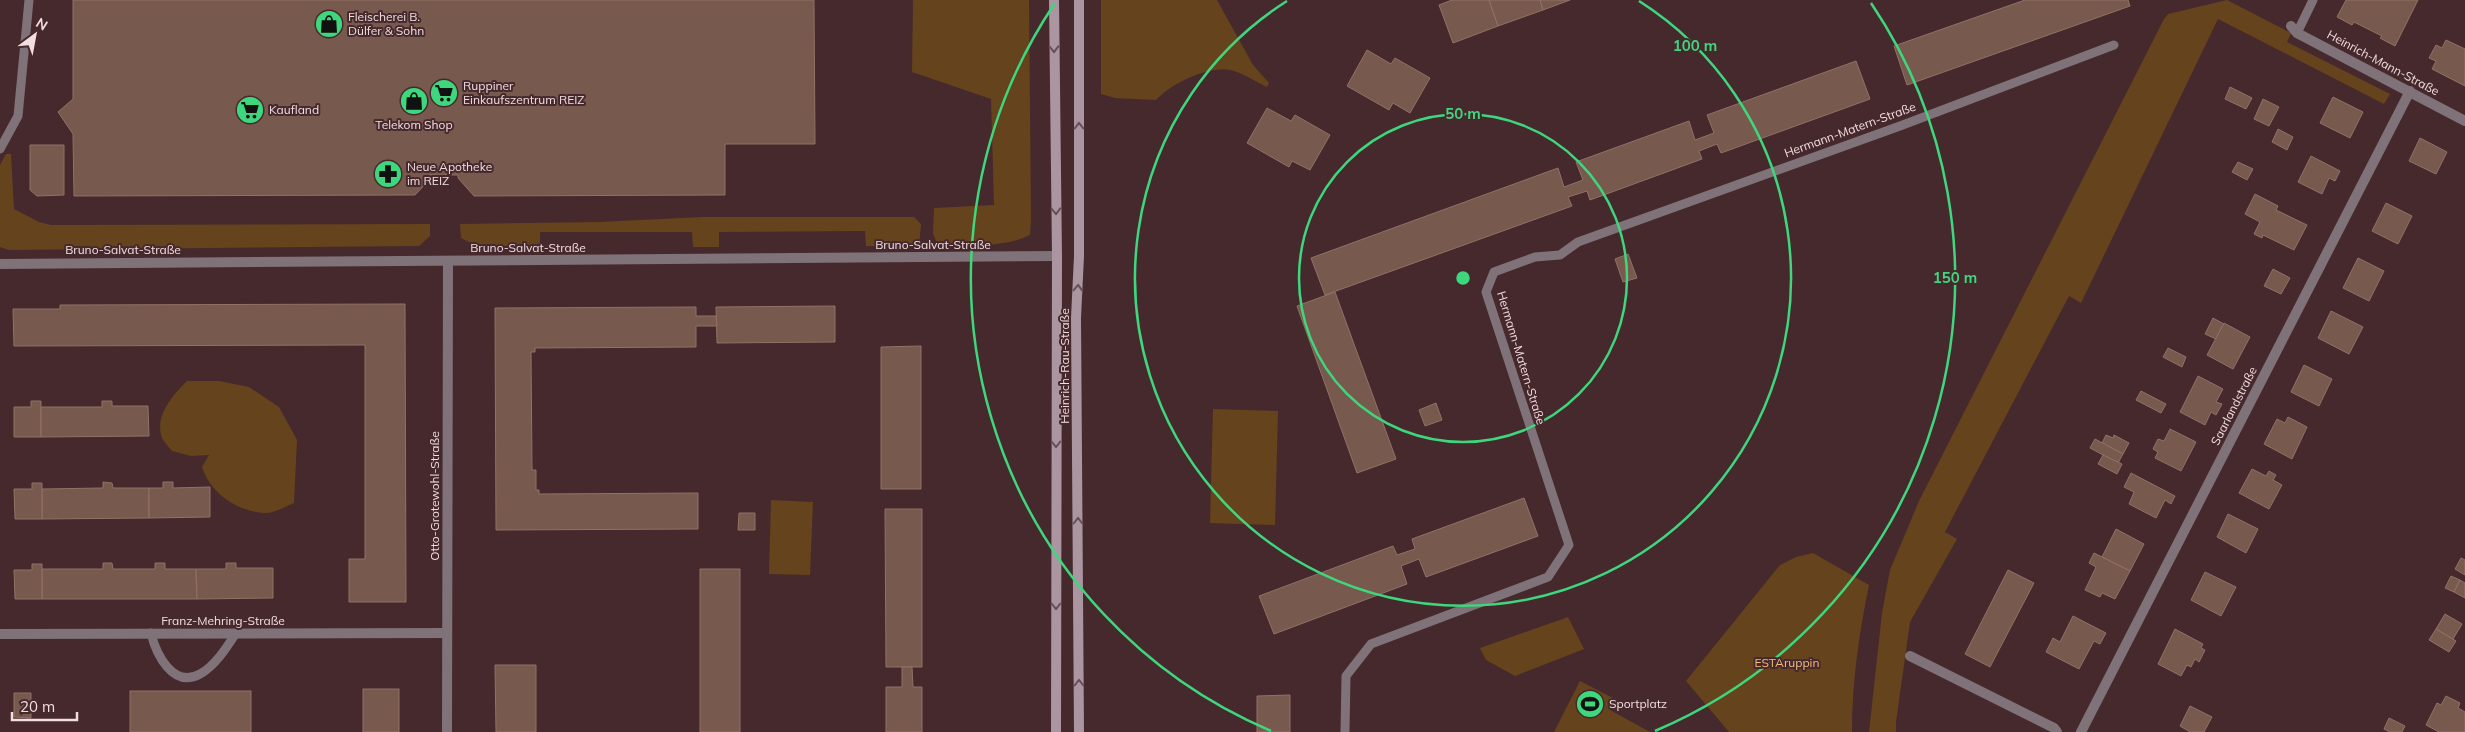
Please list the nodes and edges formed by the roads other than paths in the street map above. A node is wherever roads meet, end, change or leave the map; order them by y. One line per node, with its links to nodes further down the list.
1 (30, 0): 9 (lane)
2 (1054, 0): 10 (main road, Heinrich-Rau-Straße, one-way to 10)
3 (1079, 0): 20 (main road, Heinrich-Rau-Straße, one-way to 3)
4 (2314, 0): 5 (lane)
5 (2294, 29): 7 (street, Heinrich-Mann-Straße)
6 (2114, 44): 21 (lane, Hermann-Matern-Straße)
7 (2410, 91): 8 (street, Heinrich-Mann-Straße); 23 (street, Saarlandstraße)
8 (2465, 120)
9 (0, 150)
10 (1057, 256): 11 (street, Bruno-Salvat-Straße); 19 (main road, Heinrich-Rau-Straße, one-way to 19)
11 (448, 261): 12 (street, Bruno-Salvat-Straße); 14 (street, Otto-Grotewohl-Straße)
12 (0, 264)
13 (236, 633): 14 (street, Franz-Mehring-Straße); 16 (street, Franz-Mehring-Straße); 16 (lane)
14 (447, 633): 18 (street, Otto-Grotewohl-Straße)
15 (0, 634): 16 (street, Franz-Mehring-Straße)
16 (151, 634)
17 (1910, 656): 22 (street)
18 (447, 732)
19 (1056, 732)
20 (1079, 732)
21 (1345, 732)
22 (2057, 732)
23 (2081, 732)

